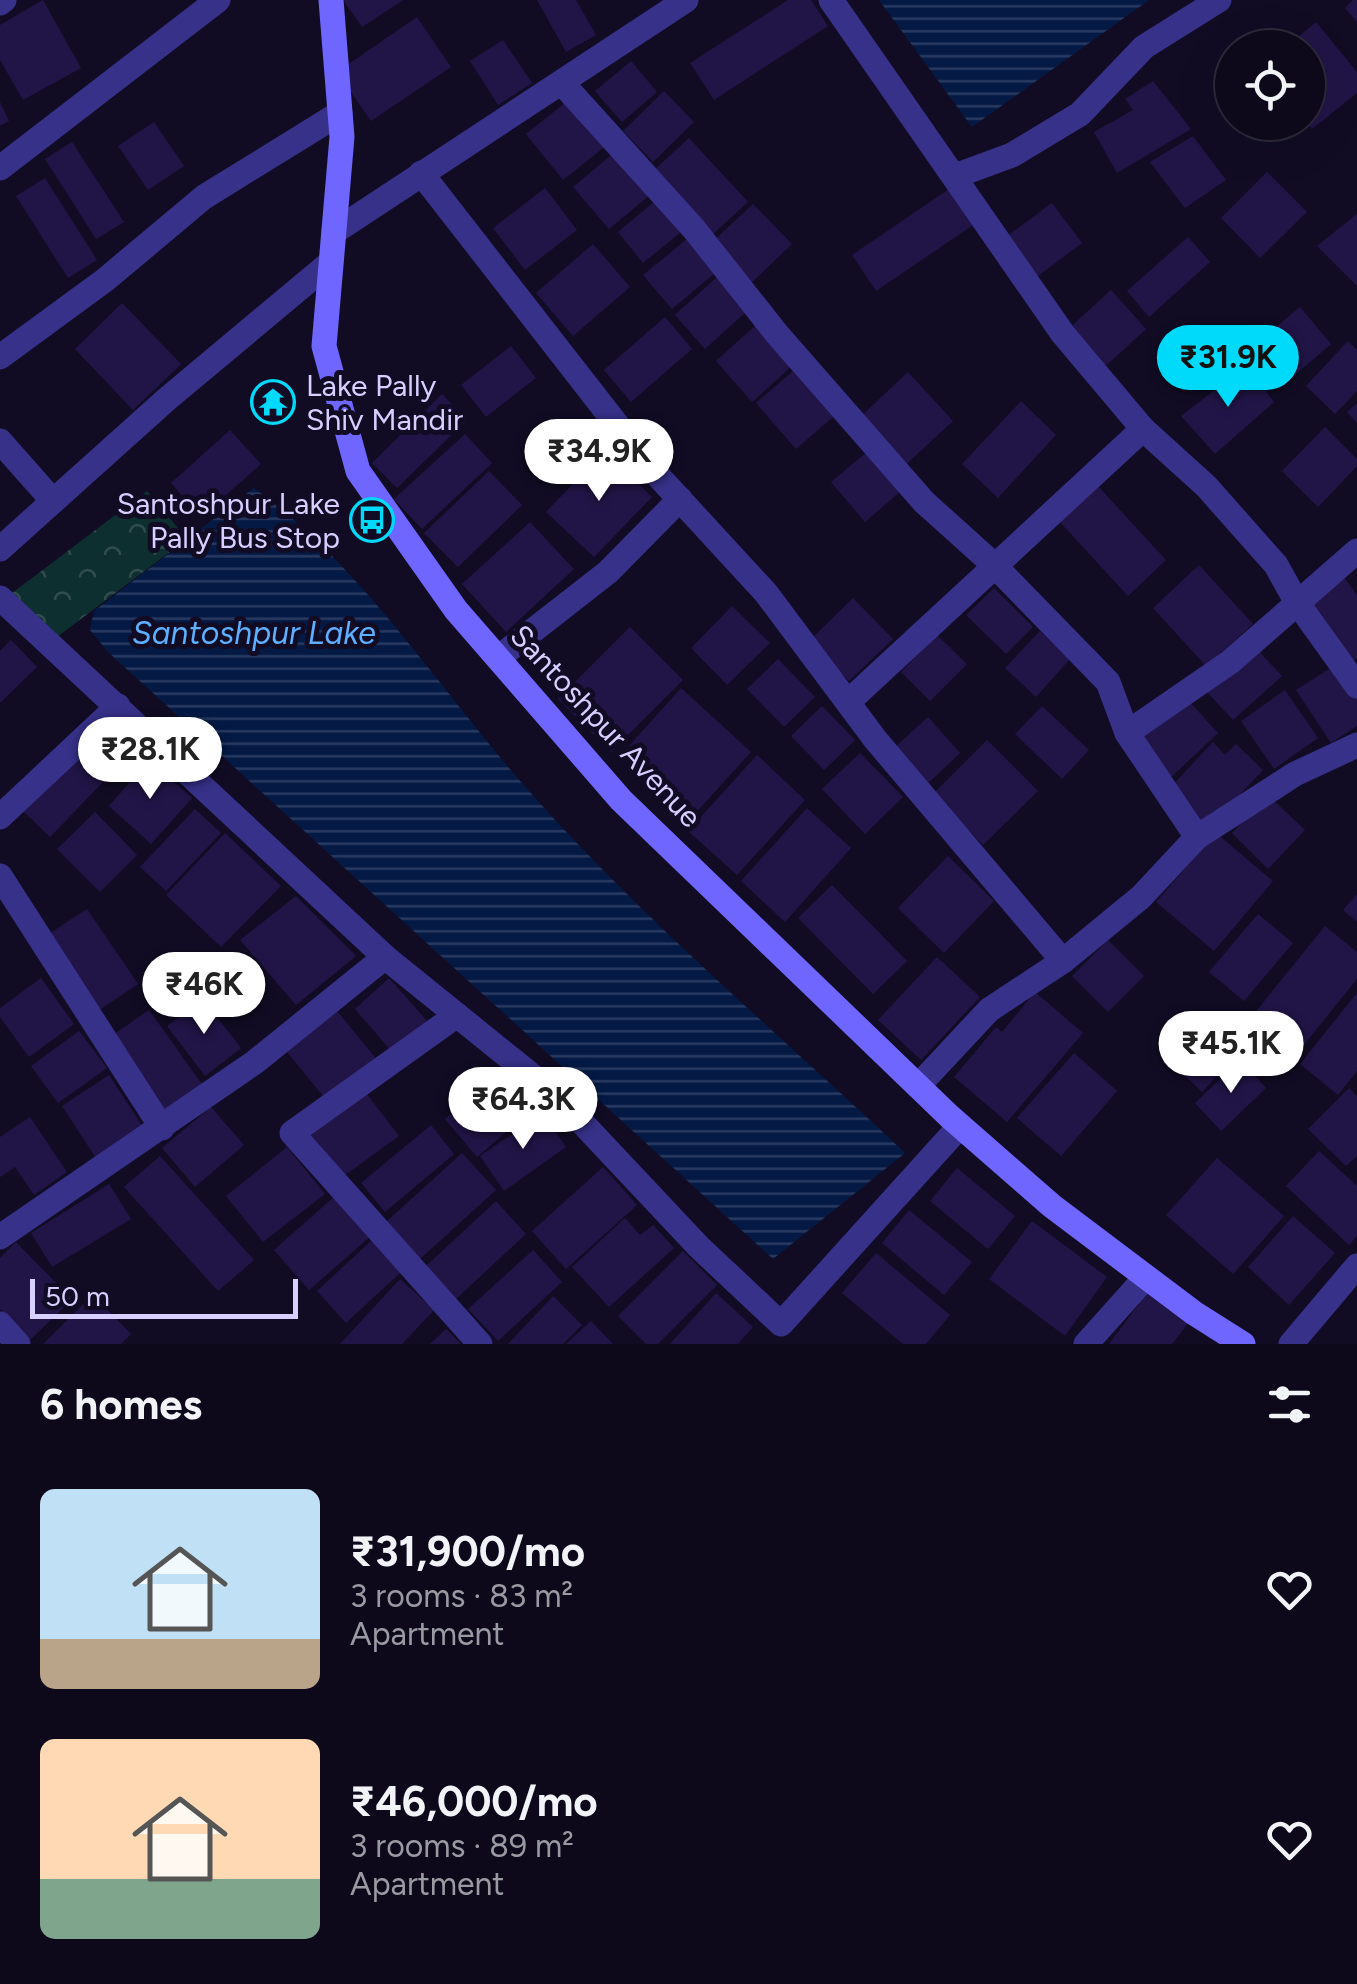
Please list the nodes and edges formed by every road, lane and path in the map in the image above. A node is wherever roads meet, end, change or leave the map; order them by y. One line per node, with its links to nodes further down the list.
1 (218, 0): 8 (street)
2 (331, 0): 7 (main road, Santoshpur Avenue)
3 (686, 0): 6 (street)
4 (831, 0): 10 (street)
5 (1219, 0): 10 (street)
6 (562, 83): 9 (street); 20 (street)
7 (340, 114): 11 (main road, Santoshpur Avenue); 13 (street)
8 (0, 168)
9 (421, 174): 11 (street); 16 (street)
10 (955, 176): 14 (street)
11 (334, 232): 12 (main road, Santoshpur Avenue)
12 (331, 262): 17 (street); 23 (main road, Santoshpur Avenue)
13 (0, 358)
14 (1143, 429): 20 (street); 22 (street)
15 (0, 441): 17 (street)
16 (680, 499): 23 (street); 25 (street)
17 (53, 501): 18 (street)
18 (0, 548)
19 (1357, 551): 22 (street)
20 (993, 564): 25 (street); 27 (street)
21 (0, 598): 26 (street)
22 (1296, 601): 24 (street); 27 (street)
23 (498, 658): 35 (main road, Santoshpur Avenue)
24 (1357, 686)
25 (848, 702): 33 (street)
26 (118, 706): 29 (street); 32 (street)
27 (1128, 733): 30 (street)
28 (1357, 746): 30 (street)
29 (2, 812)
30 (1197, 837): 33 (street)
31 (0, 876): 37 (street)
32 (385, 957): 34 (street); 37 (street)
33 (1062, 961): 35 (street)
34 (457, 1015): 36 (street); 43 (street)
35 (918, 1086): 36 (main road, Santoshpur Avenue)
36 (960, 1126): 40 (main road, Santoshpur Avenue)
37 (162, 1128): 38 (street)
38 (0, 1238)
39 (1357, 1266): 46 (street)
40 (1146, 1277): 44 (street); 45 (main road, Santoshpur Avenue)
41 (0, 1324): 42 (street)
42 (18, 1344)
43 (480, 1344)
44 (1086, 1344)
45 (1243, 1344)
46 (1291, 1344)

